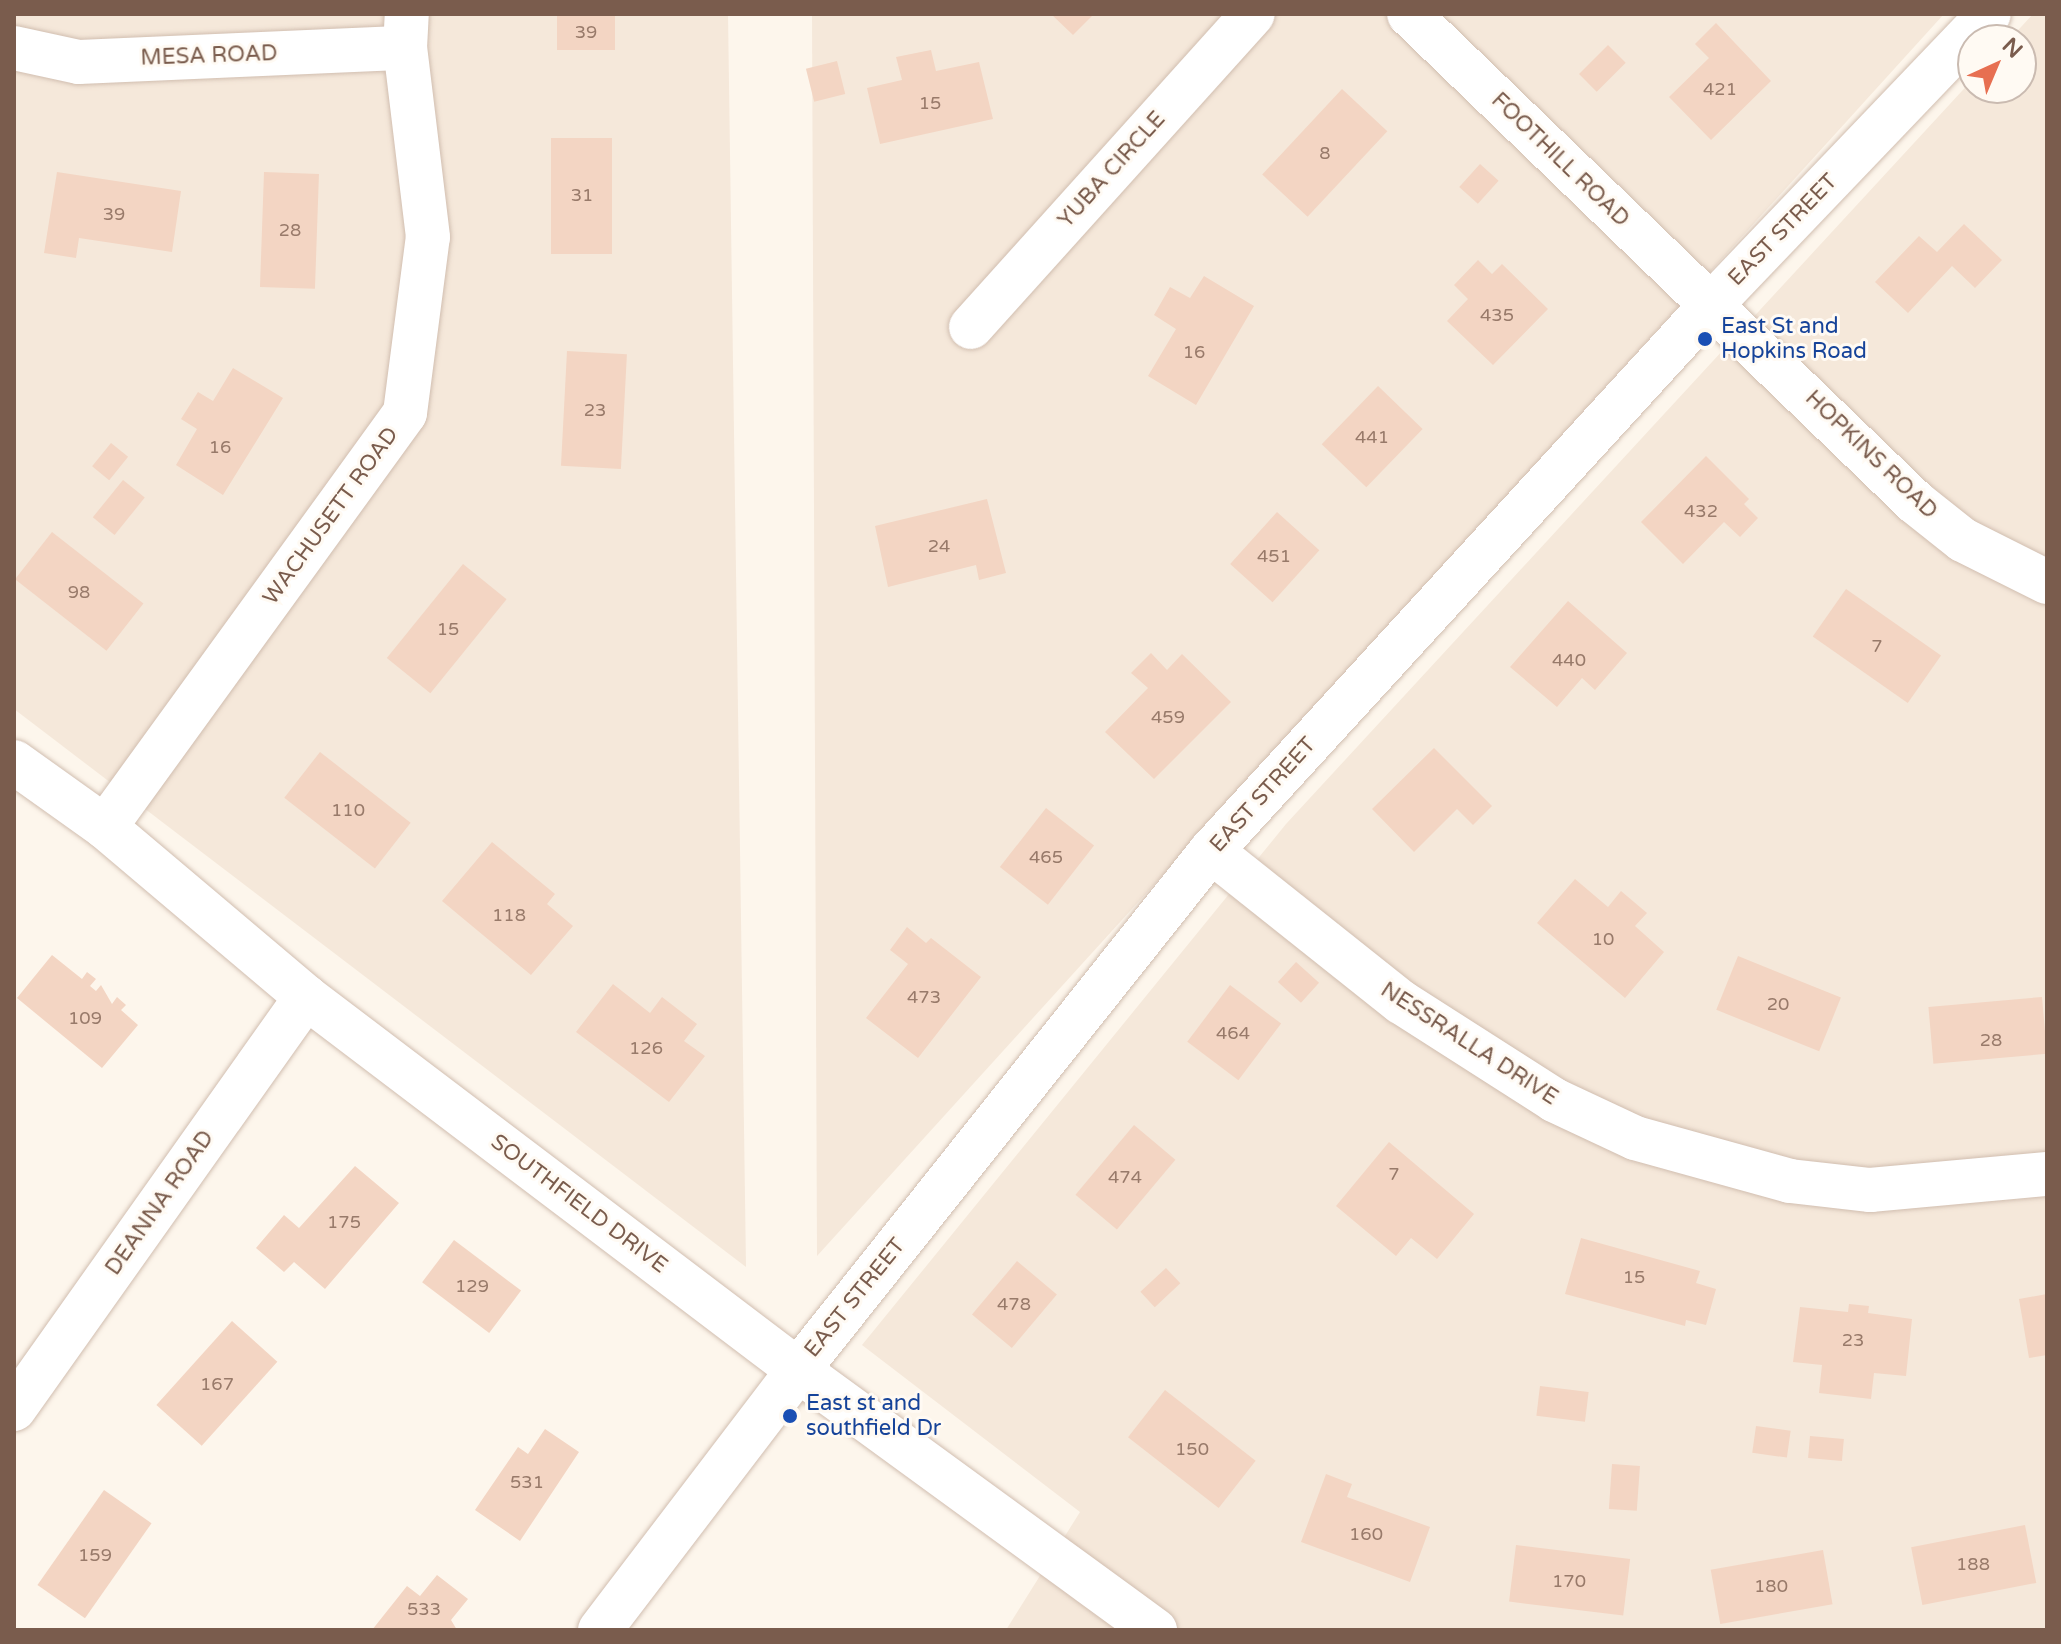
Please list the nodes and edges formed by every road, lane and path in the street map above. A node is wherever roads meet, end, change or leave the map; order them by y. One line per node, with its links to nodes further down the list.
1 (1253, 14): 7 (street, YUBA CIRCLE)
2 (1409, 14): 6 (street, FOOTHILL ROAD)
3 (1989, 14): 6 (street, EAST STREET)
4 (406, 31): 5 (street, MESA ROAD); 10 (street, WACHUSETT ROAD)
5 (14, 48)
6 (1711, 305): 8 (street, HOPKINS ROAD); 11 (street, EAST STREET)
7 (971, 327)
8 (2047, 582)
9 (14, 762): 10 (street, SOUTHFIELD DRIVE)
10 (105, 827): 12 (street, SOUTHFIELD DRIVE)
11 (1211, 851): 13 (street, NESSRALLA DRIVE); 14 (street, EAST STREET)
12 (306, 997): 14 (street, SOUTHFIELD DRIVE); 15 (street, DEANNA ROAD)
13 (2047, 1174)
14 (798, 1370): 16 (street, EAST STREET); 17 (street, SOUTHFIELD DRIVE)
15 (14, 1409)
16 (600, 1630)
17 (1155, 1630)

